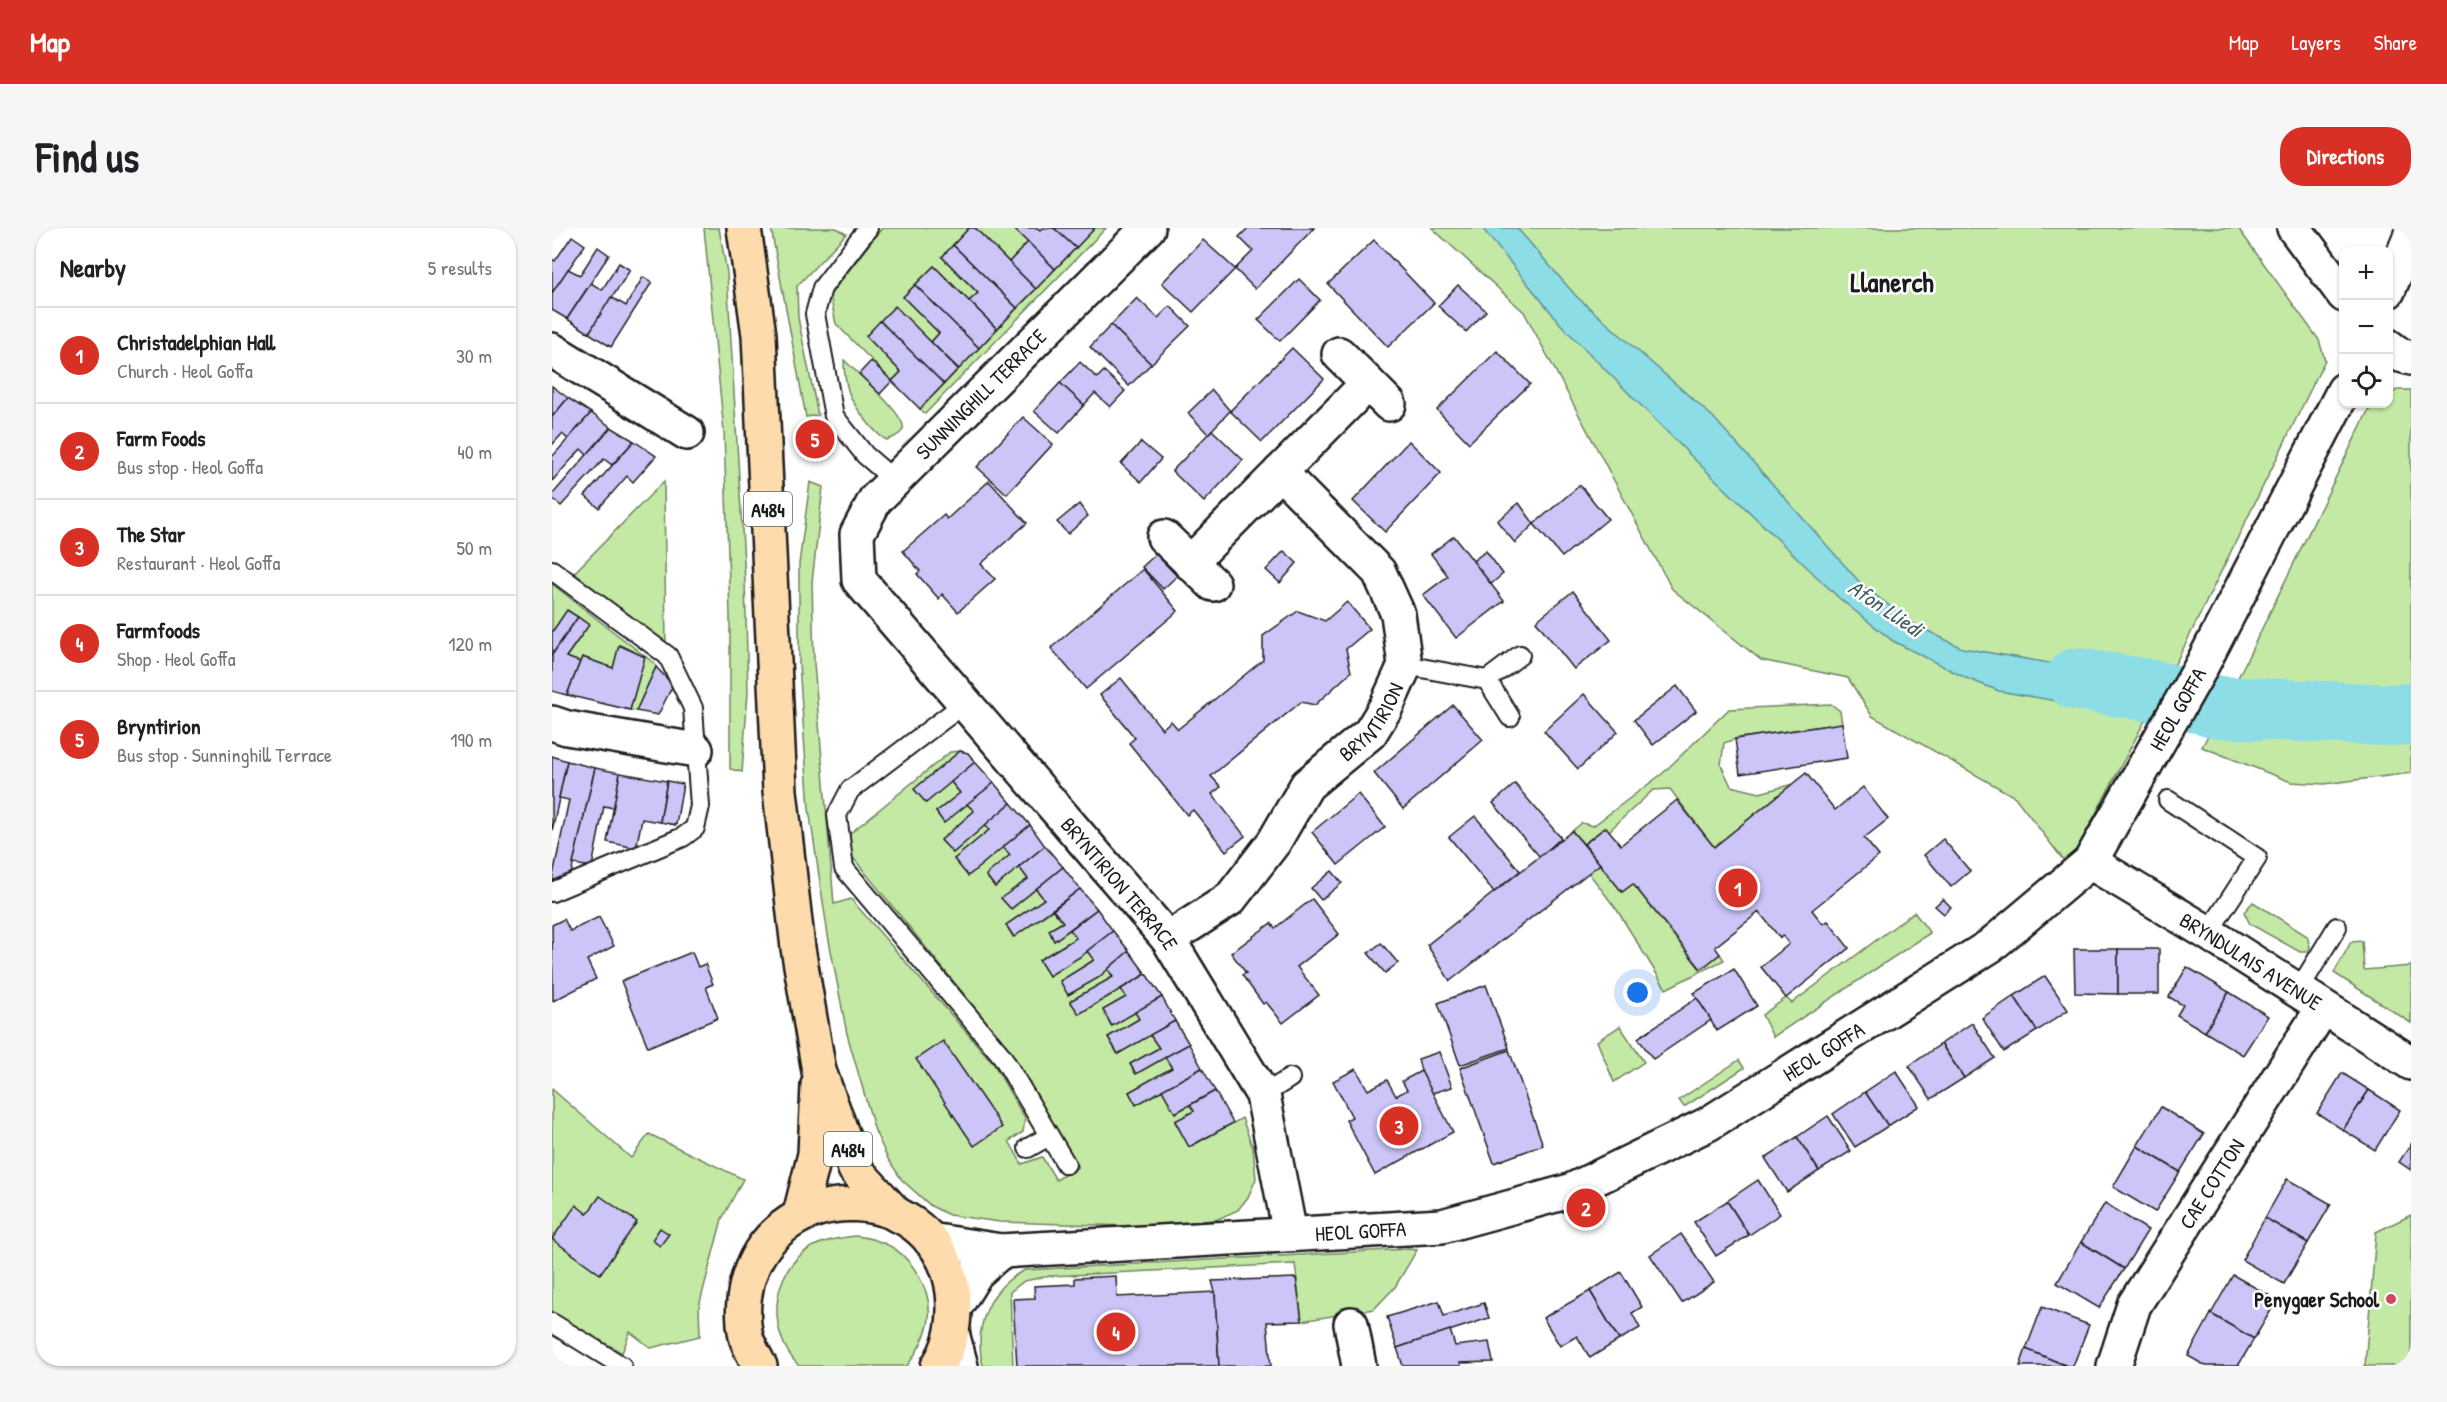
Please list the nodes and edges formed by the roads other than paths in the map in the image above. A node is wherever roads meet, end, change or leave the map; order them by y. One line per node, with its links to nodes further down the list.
1 (744, 228): 34 (main road, A484)
2 (1148, 228): 15 (street, SUNNINGHILL TERRACE)
3 (2294, 228): 7 (street)
4 (863, 230): 15 (lane)
5 (2411, 235): 6 (street)
6 (2393, 279)
7 (2339, 290)
8 (552, 350): 13 (street)
9 (2393, 350): 11 (street)
10 (1339, 354): 14 (street)
11 (2411, 358)
12 (2339, 398): 27 (street, HEOL GOFFA)
13 (687, 434)
14 (1280, 472): 16 (street); 20 (street, BRYNTIRION)
15 (894, 480): 18 (street, SUNNINGHILL TERRACE)
16 (1164, 537)
17 (552, 570): 25 (lane)
18 (859, 580): 22 (street, BRYNTIRION TERRACE)
19 (1520, 655): 21 (lane)
20 (1405, 665): 21 (lane); 31 (street, BRYNTIRION)
21 (1487, 680): 23 (lane)
22 (965, 703): 31 (street, BRYNTIRION TERRACE); 35 (lane)
23 (1510, 717)
24 (552, 723): 25 (street)
25 (696, 750): 28 (lane)
26 (2168, 800): 30 (lane)
27 (2090, 862): 30 (street, BRYNDULAIS AVENUE); 40 (street, HEOL GOFFA)
28 (552, 892)
29 (2337, 927): 32 (lane)
30 (2208, 933): 32 (street, BRYNDULAIS AVENUE)
31 (1168, 939): 40 (street, BRYNTIRION TERRACE)
32 (2311, 1000): 33 (street, BRYNDULAIS AVENUE); 51 (street, CAE COTTON)
33 (2411, 1063)
34 (819, 1071): 38 (main road, A484); 39 (main road, A484)
35 (1049, 1136): 36 (lane); 37 (lane)
36 (1028, 1148)
37 (1066, 1164)
38 (801, 1214): 39 (main road); 47 (main road)
39 (897, 1215): 41 (main road)
40 (1290, 1234): 42 (street, HEOL GOFFA)
41 (930, 1240): 42 (street, HEOL GOFFA); 43 (main road)
42 (1000, 1251): 43 (street)
43 (953, 1320): 48 (main road); 49 (street)
44 (552, 1323): 46 (lane)
45 (1351, 1324): 50 (street)
46 (622, 1366)
47 (760, 1366)
48 (938, 1366)
49 (961, 1366)
50 (1359, 1366)
51 (2114, 1366)

